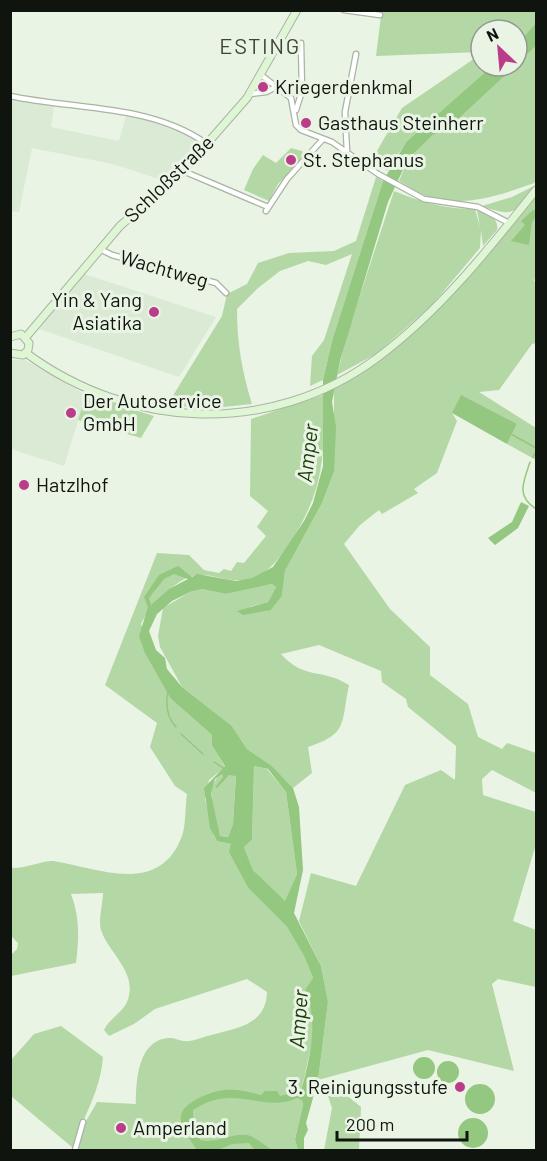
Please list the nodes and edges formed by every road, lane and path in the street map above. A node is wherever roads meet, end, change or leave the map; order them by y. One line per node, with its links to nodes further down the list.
1 (297, 10): 6 (main road, Schloßstraße)
2 (344, 10): 3 (street)
3 (380, 15)
4 (301, 43): 9 (street)
5 (356, 54): 7 (street)
6 (261, 75): 8 (street); 10 (main road, Schloßstraße)
7 (349, 86): 9 (street); 15 (street)
8 (276, 87): 10 (street); 12 (street)
9 (302, 91): 12 (street)
10 (250, 94): 14 (main road, Schloßstraße)
11 (10, 96): 14 (street)
12 (295, 111): 13 (street)
13 (323, 139): 15 (street); 16 (street)
14 (207, 144): 16 (main road, Schloßstraße)
15 (347, 152): 18 (street)
16 (183, 171): 19 (main road, Schloßstraße)
17 (537, 189): 18 (main road)
18 (508, 223): 23 (main road)
19 (100, 249): 20 (street, Wachtweg); 22 (main road, Schloßstraße)
20 (225, 293)
21 (10, 337): 22 (main road)
22 (26, 337): 23 (main road)
23 (26, 353): 24 (main road)
24 (11, 354)
25 (83, 1122): 26 (street)
26 (75, 1150)

